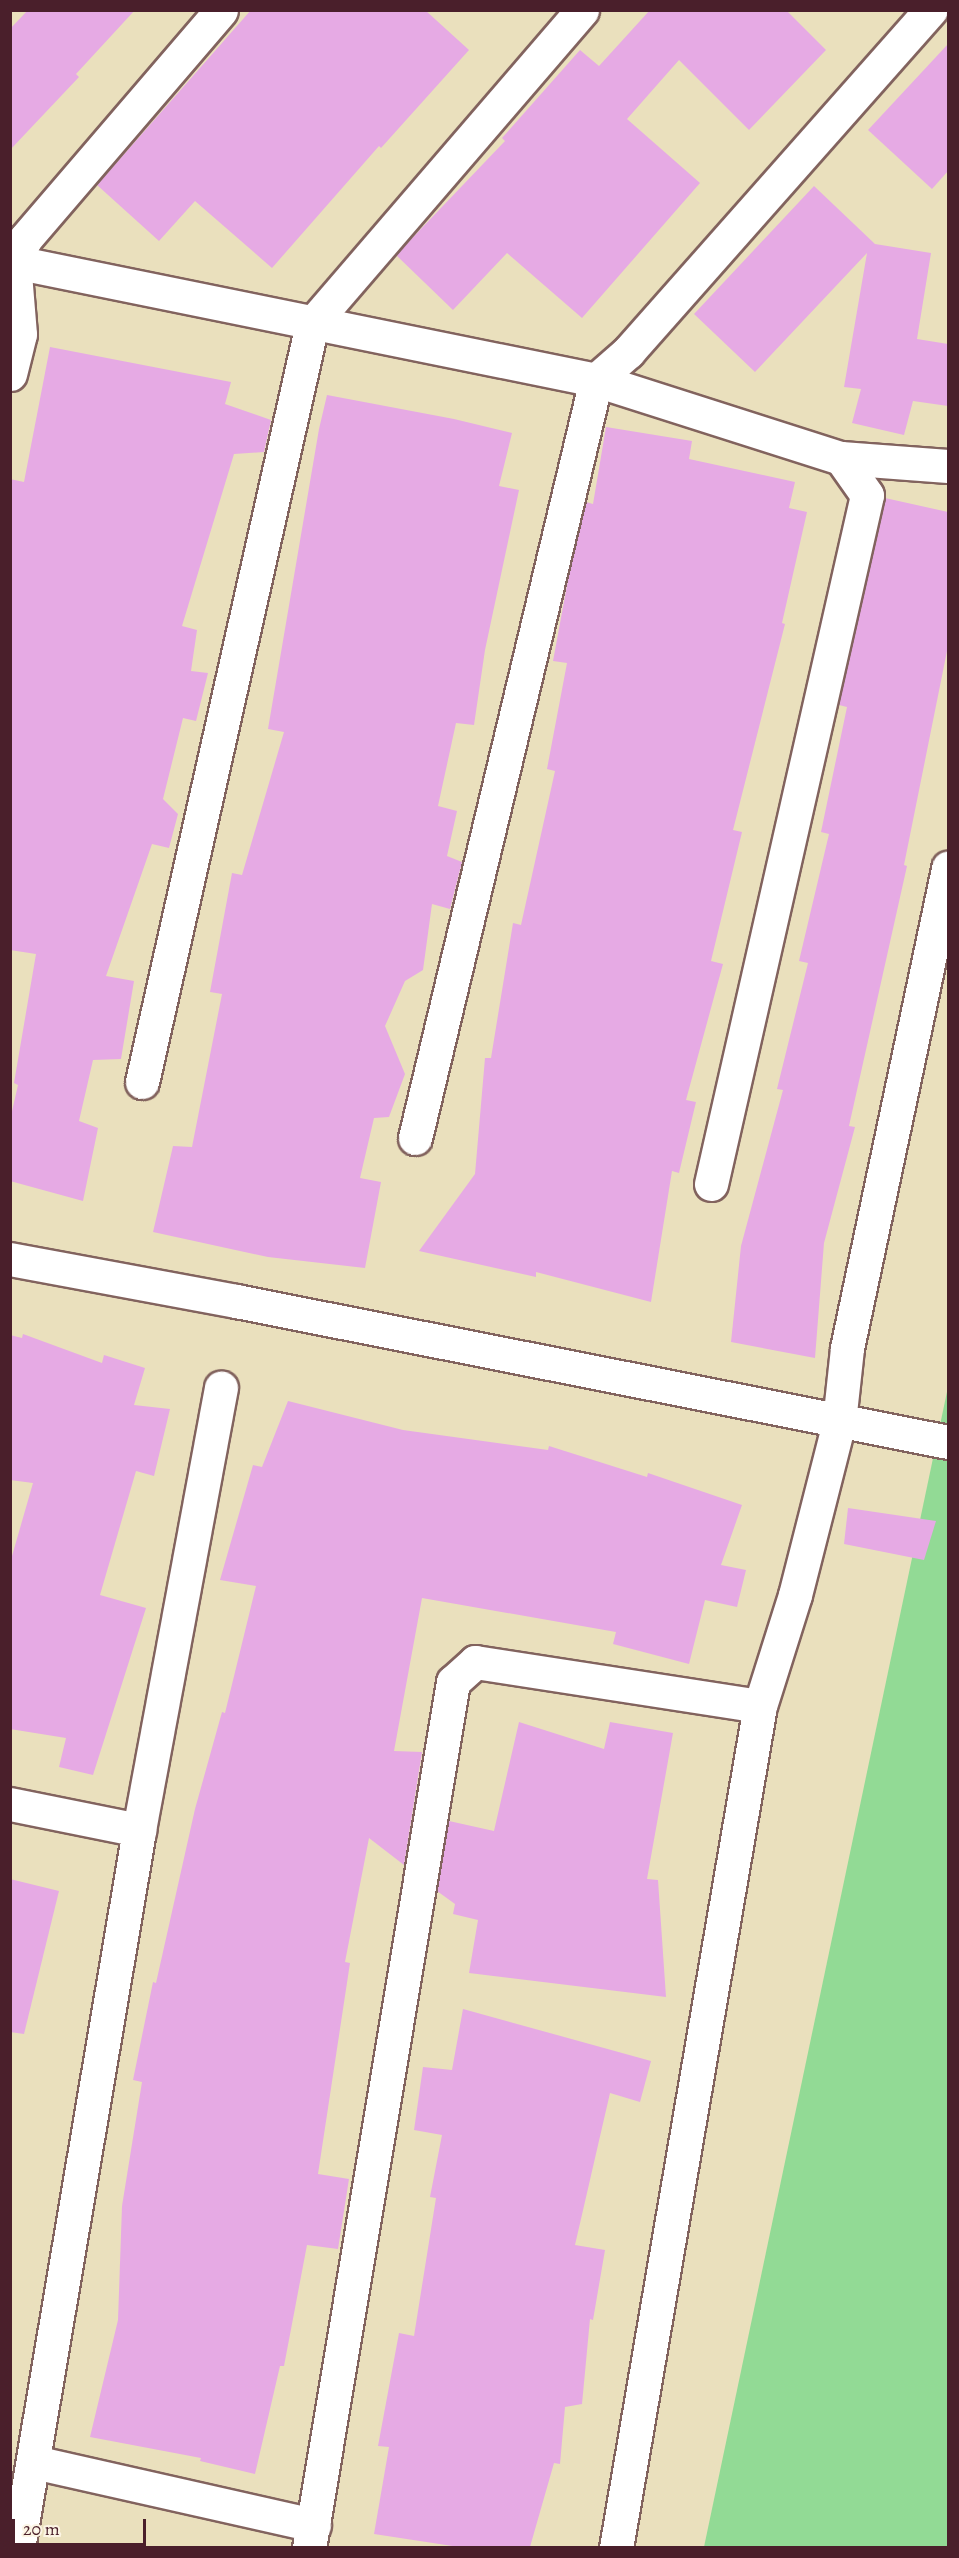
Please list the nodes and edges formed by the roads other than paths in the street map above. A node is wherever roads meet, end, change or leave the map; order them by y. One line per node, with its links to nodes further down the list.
1 (221, 10): 4 (street)
2 (582, 10): 5 (street)
3 (931, 10): 7 (street)
4 (12, 261): 5 (street); 6 (street)
5 (312, 324): 7 (street); 11 (street)
6 (10, 374)
7 (596, 380): 8 (street); 12 (street)
8 (841, 458): 9 (street); 13 (street)
9 (948, 466)
10 (948, 867): 16 (street)
11 (141, 1082)
12 (415, 1138)
13 (711, 1184)
14 (10, 1259): 16 (street)
15 (221, 1388): 20 (street)
16 (838, 1422): 17 (street); 18 (street)
17 (948, 1442)
18 (760, 1706): 22 (street); 24 (street)
19 (10, 1804): 20 (street)
20 (139, 1830): 21 (street)
21 (34, 2462): 22 (street); 23 (street)
22 (312, 2536)
23 (18, 2547)
24 (616, 2547)

